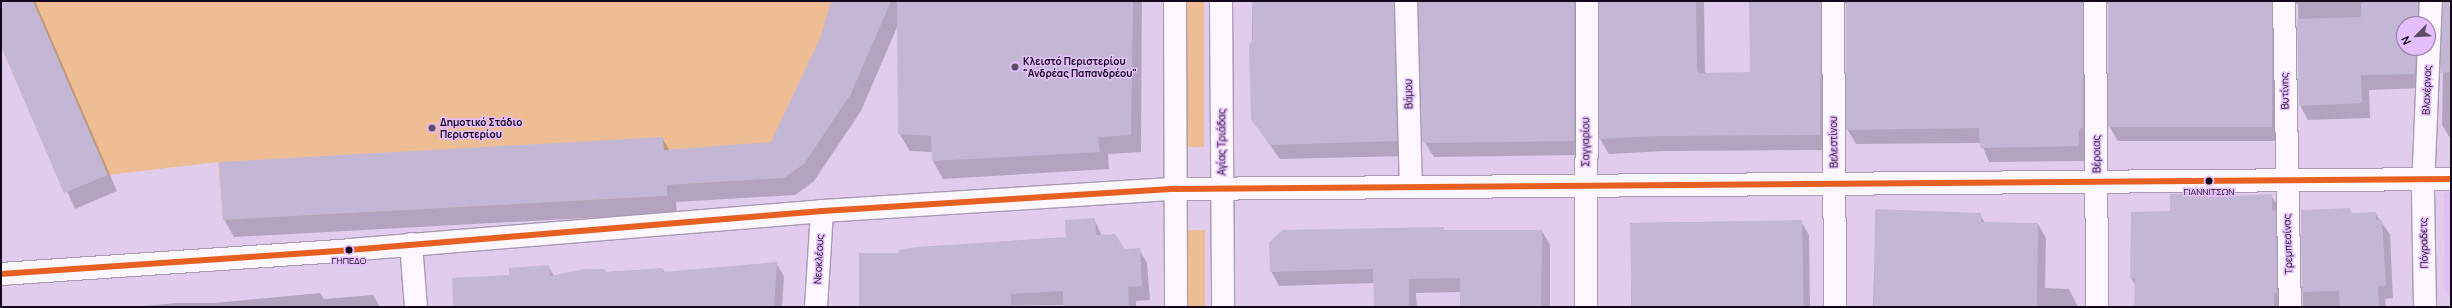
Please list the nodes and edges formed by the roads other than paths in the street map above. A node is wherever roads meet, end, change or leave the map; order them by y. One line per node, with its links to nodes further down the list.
1 (1175, 1): 17 (street)
2 (1221, 1): 16 (street, Αγίας Τριάδας)
3 (1406, 1): 15 (street, Βάμου)
4 (1587, 1): 14 (street, Σαγγαρίου)
5 (1833, 1): 13 (street, Βελεστίνου)
6 (2095, 1): 12 (street, Βέροιας)
7 (2284, 1): 11 (street, Βυτίνης)
8 (2431, 1): 9 (street, Βλαχέρνας)
9 (2424, 179): 10 (street); 11 (street); 29 (street, Πόγραδετς)
10 (2451, 179)
11 (2286, 180): 12 (street); 28 (street, Τρεμπεσίνας)
12 (2098, 182): 13 (street); 27 (street, Βέροιας)
13 (1834, 184): 14 (street); 26 (street, Βελεστίνου)
14 (1586, 186): 15 (street); 25 (street, Σαγγαρίου)
15 (1411, 187): 16 (street)
16 (1222, 188): 17 (street); 24 (street, Αγίας Τριάδας)
17 (1175, 189): 18 (street); 23 (street)
18 (822, 211): 19 (street); 22 (street, Νεοκλέους)
19 (411, 244): 20 (street); 21 (street)
20 (1, 274)
21 (416, 307)
22 (816, 307)
23 (1176, 307)
24 (1223, 307)
25 (1586, 307)
26 (1835, 307)
27 (2097, 307)
28 (2290, 307)
29 (2425, 307)

